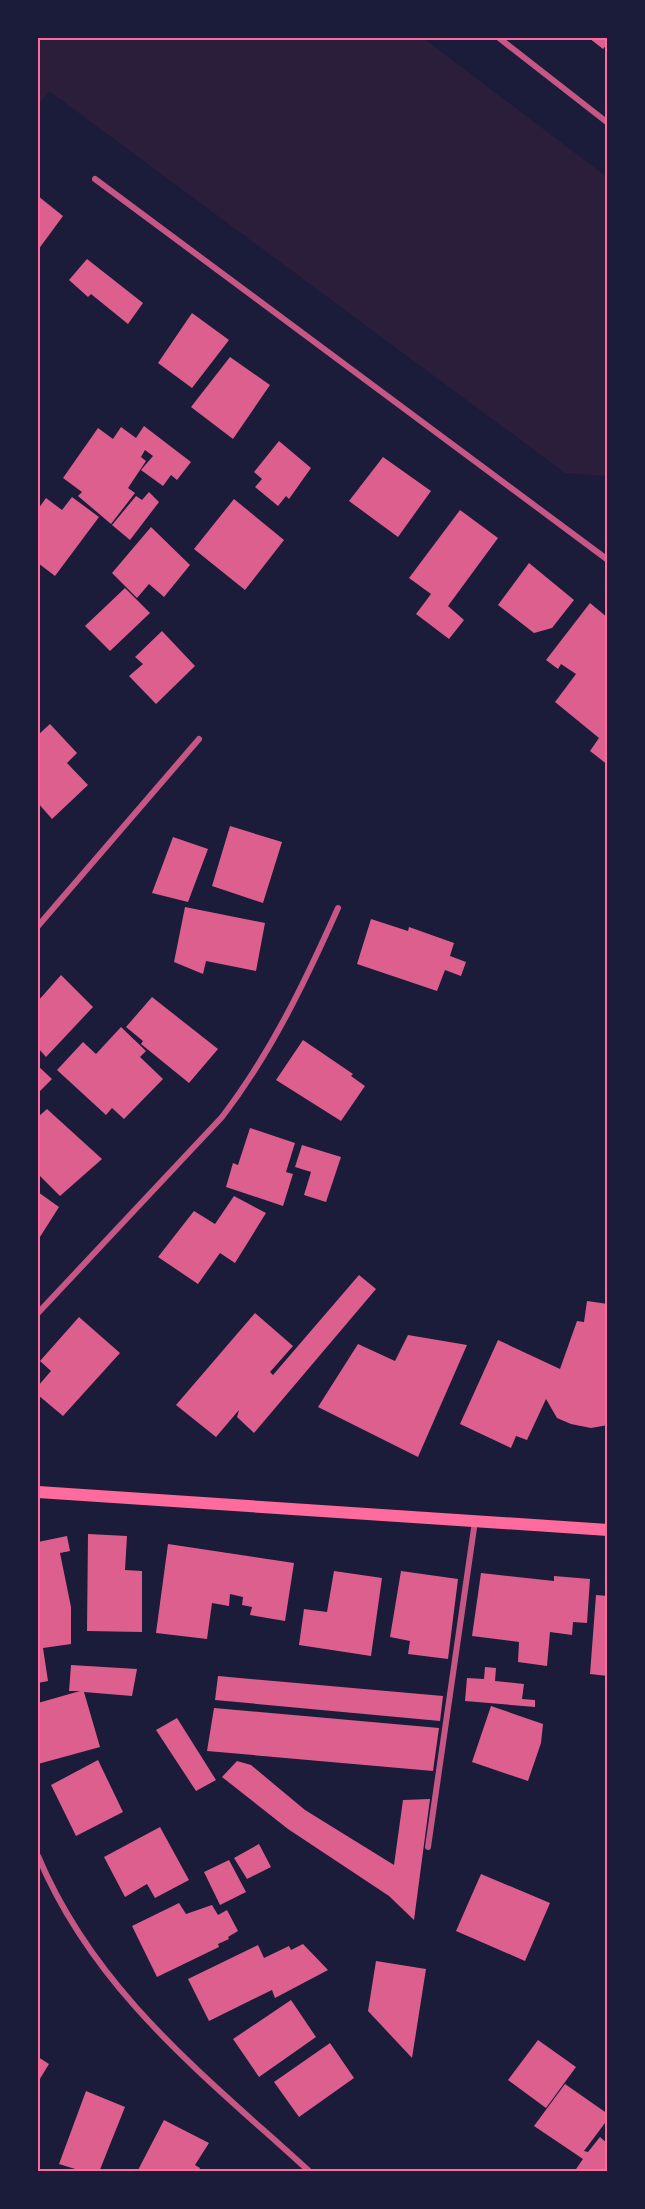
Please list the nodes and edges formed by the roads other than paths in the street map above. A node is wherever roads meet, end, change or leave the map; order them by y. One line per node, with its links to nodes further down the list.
1 (499, 38): 2 (street)
2 (608, 123)
3 (95, 179): 4 (street)
4 (608, 560)
5 (199, 739): 7 (street)
6 (338, 908): 8 (street)
7 (38, 926)
8 (38, 1313)
9 (38, 1492): 10 (main road)
10 (476, 1521): 11 (main road); 12 (street)
11 (608, 1530)
12 (428, 1847)
13 (38, 1856): 14 (street)
14 (310, 2172)

